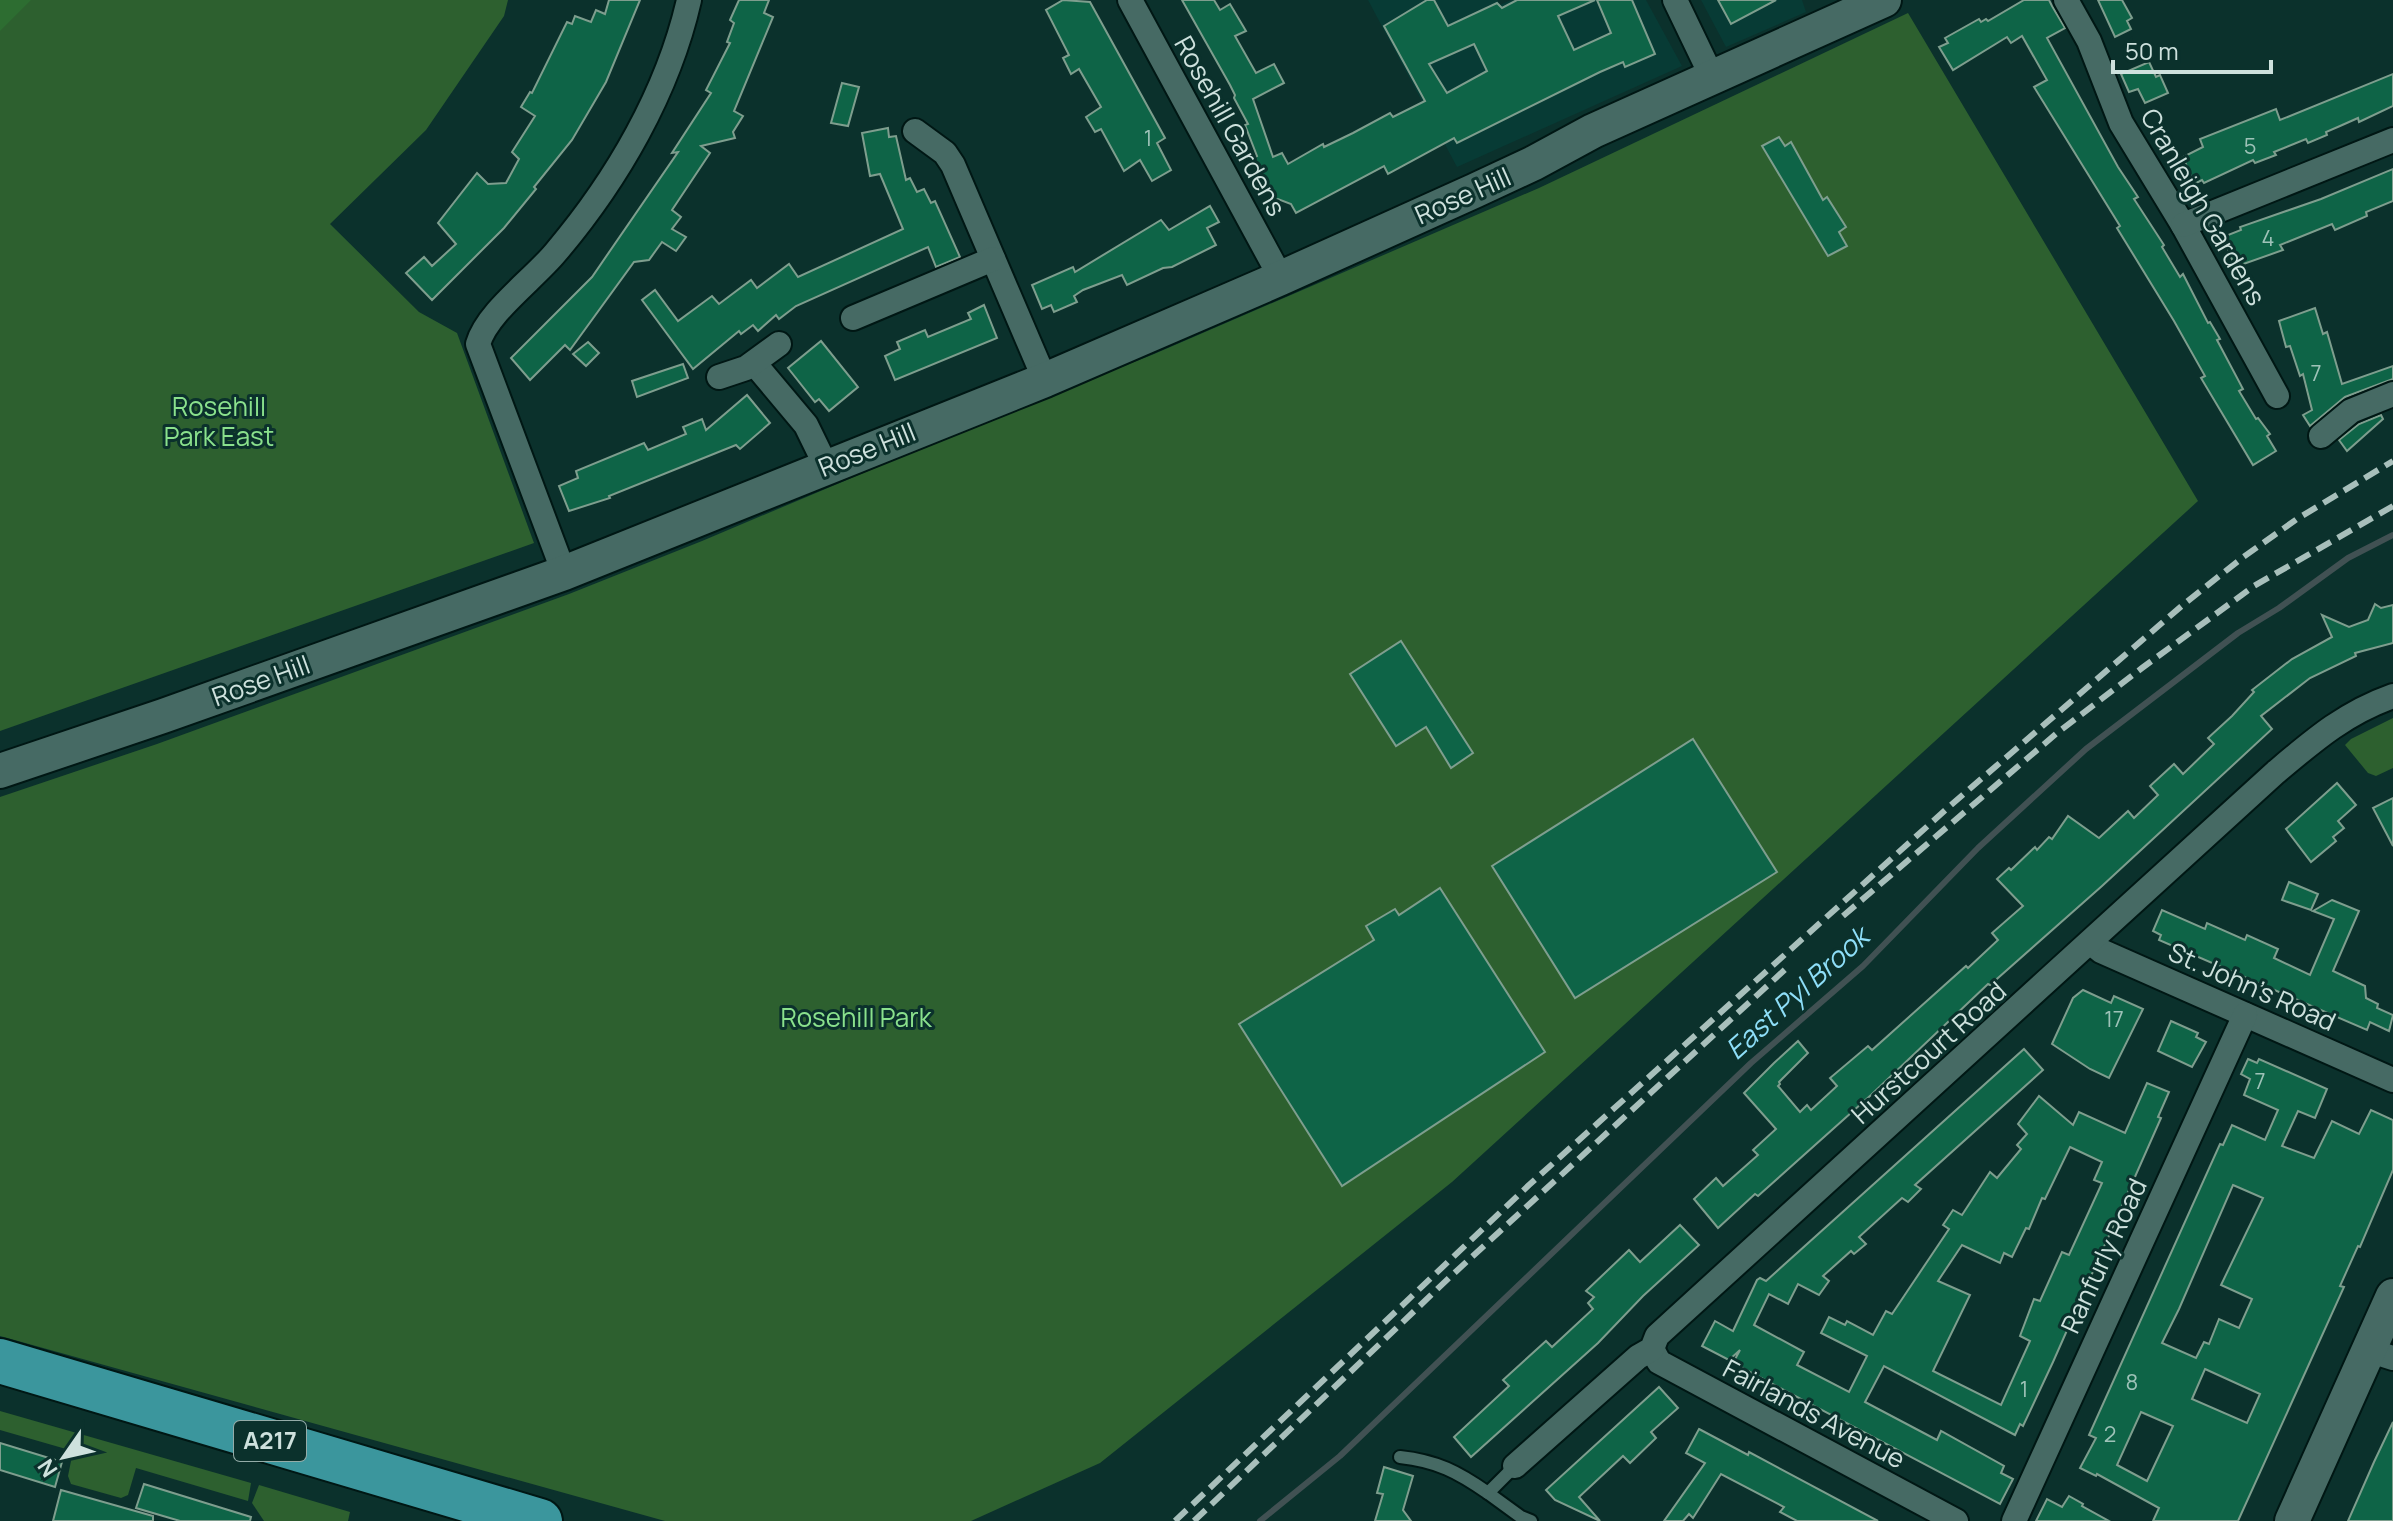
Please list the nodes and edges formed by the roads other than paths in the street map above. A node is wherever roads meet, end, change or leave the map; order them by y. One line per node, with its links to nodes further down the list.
1 (689, 0): 21 (street)
2 (1130, 0): 11 (street, Rosehill Gardens)
3 (1675, 0): 6 (street)
4 (1884, 0): 6 (main road, Rose Hill)
5 (2066, 0): 9 (street, Cranleigh Gardens)
6 (1713, 79): 11 (main road, Rose Hill)
7 (915, 131): 10 (street)
8 (2393, 140): 9 (street)
9 (2183, 225): 18 (street, Cranleigh Gardens)
10 (993, 259): 12 (street); 16 (street)
11 (1281, 278): 16 (main road, Rose Hill)
12 (853, 318)
13 (779, 344): 14 (street)
14 (754, 363): 15 (street); 20 (street)
15 (719, 377)
16 (1045, 380): 20 (main road, Rose Hill)
17 (2393, 394): 19 (street)
18 (2277, 396)
19 (2321, 436)
20 (826, 466): 21 (main road, Rose Hill)
21 (564, 573): 23 (main road, Rose Hill)
22 (2393, 696): 24 (street, Hurstcourt Road)
23 (0, 771)
24 (2091, 943): 25 (street, St. John's Road); 28 (street, Hurstcourt Road)
25 (2245, 1015): 26 (street, St. John's Road); 37 (street, Ranfurly Road)
26 (2393, 1080)
27 (2393, 1296): 29 (main road)
28 (1652, 1349): 32 (street, Hurstcourt Road); 36 (street, Fairlands Avenue)
29 (2381, 1354): 38 (main road)
30 (0, 1361): 34 (highway, A217)
31 (1400, 1457): 33 (lane)
32 (1515, 1466): 33 (lane)
33 (1488, 1493): 35 (lane)
34 (540, 1521)
35 (1531, 1521)
36 (1956, 1521)
37 (2014, 1521)
38 (2292, 1521)

